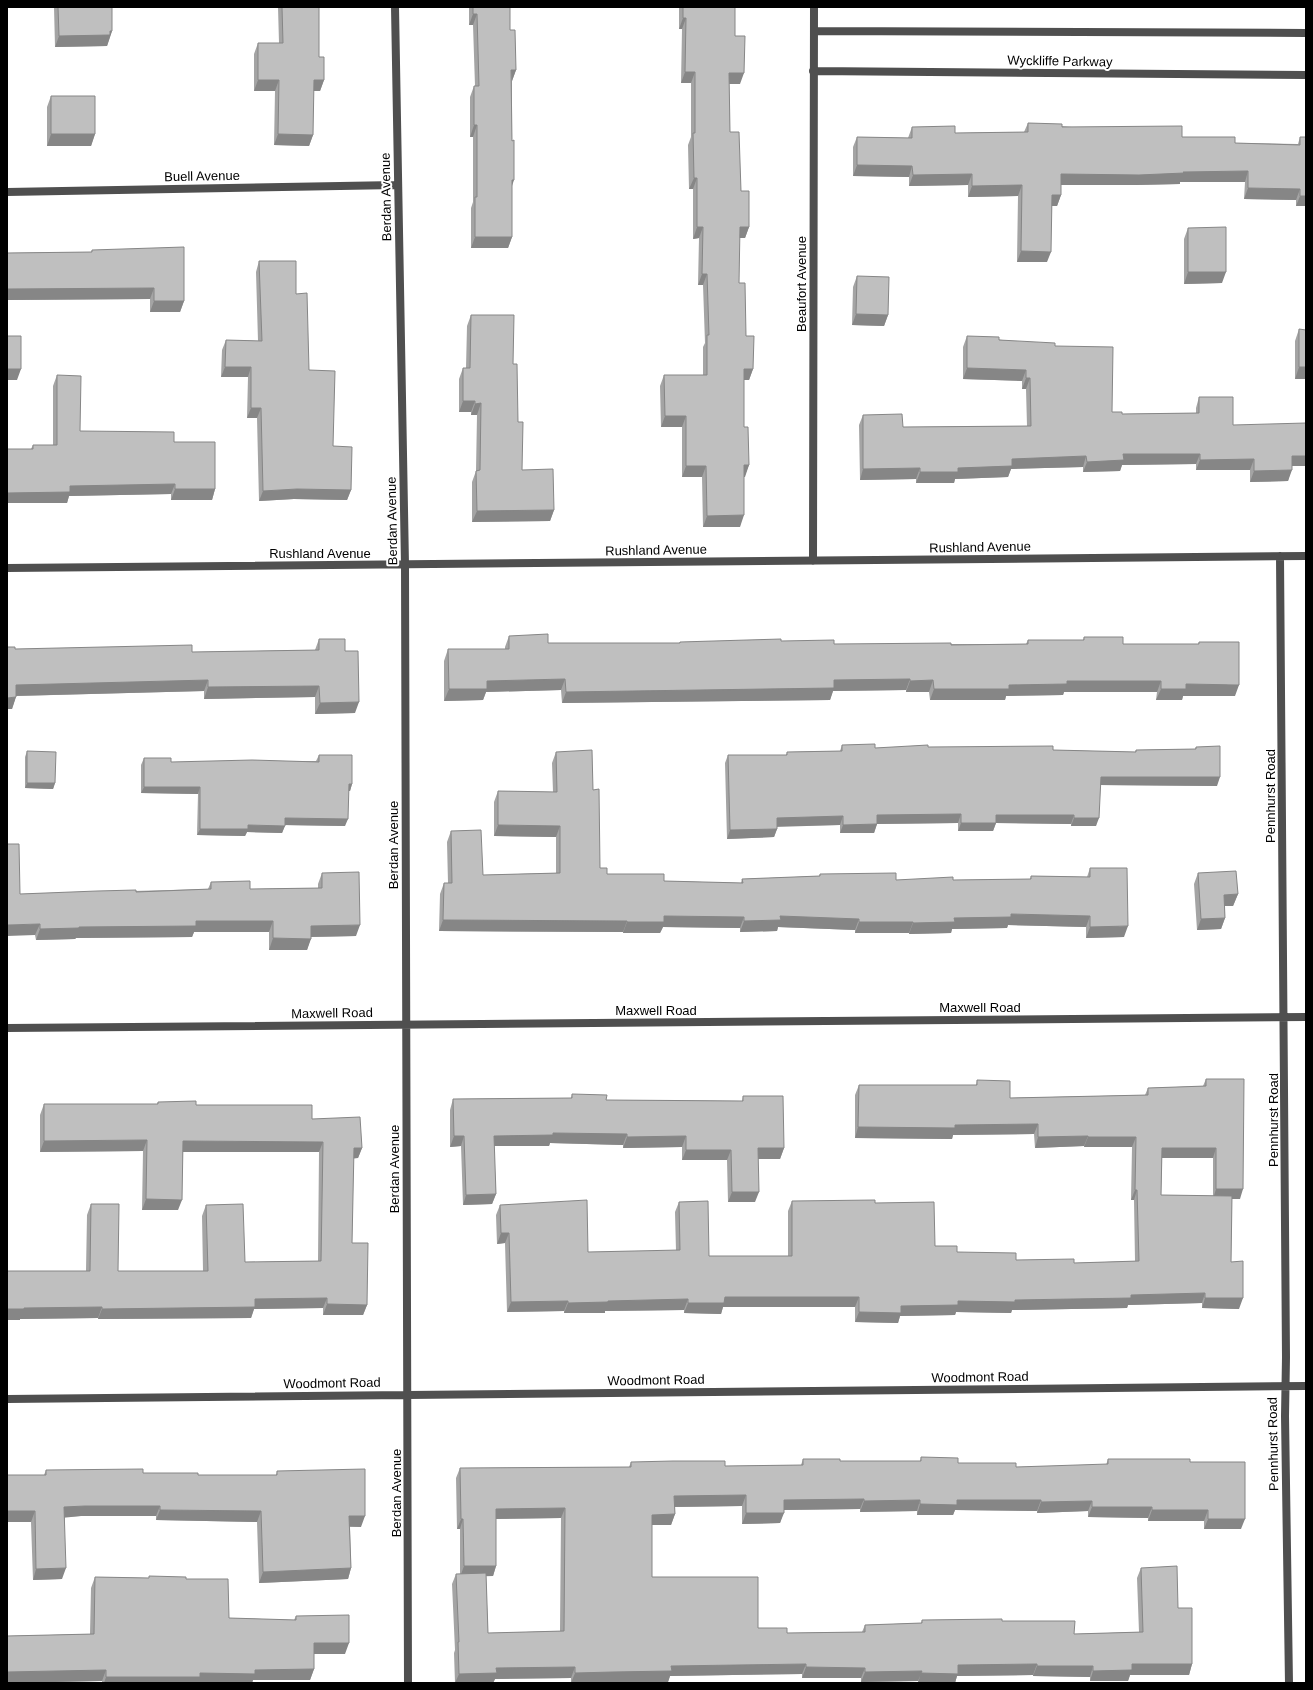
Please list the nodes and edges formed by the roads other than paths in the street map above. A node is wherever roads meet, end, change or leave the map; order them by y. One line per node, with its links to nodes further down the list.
1 (395, 7): 7 (street, Berdan Avenue)
2 (814, 7): 3 (street, Beaufort Avenue)
3 (814, 31): 4 (street); 5 (street, Beaufort Avenue)
4 (1306, 33)
5 (814, 71): 6 (street, Wyckliffe Parkway); 11 (street, Beaufort Avenue)
6 (1306, 75)
7 (397, 185): 8 (street, Buell Avenue); 12 (street, Berdan Avenue)
8 (7, 192)
9 (1280, 556): 10 (street, Rushland Avenue); 11 (street, Rushland Avenue); 14 (street, Pennhurst Road)
10 (1306, 556)
11 (813, 561): 12 (street, Rushland Avenue)
12 (405, 565): 13 (street, Rushland Avenue); 16 (street, Berdan Avenue)
13 (7, 568)
14 (1284, 1017): 15 (street, Maxwell Road); 16 (street, Maxwell Road); 18 (street, Pennhurst Road)
15 (1306, 1017)
16 (405, 1023): 17 (street, Maxwell Road); 20 (street, Berdan Avenue)
17 (7, 1028)
18 (1285, 1386): 19 (street, Woodmont Road); 20 (street, Woodmont Road); 23 (street, Pennhurst Road)
19 (1306, 1386)
20 (408, 1395): 21 (street, Woodmont Road); 22 (street, Berdan Avenue)
21 (7, 1399)
22 (408, 1683)
23 (1289, 1683)

